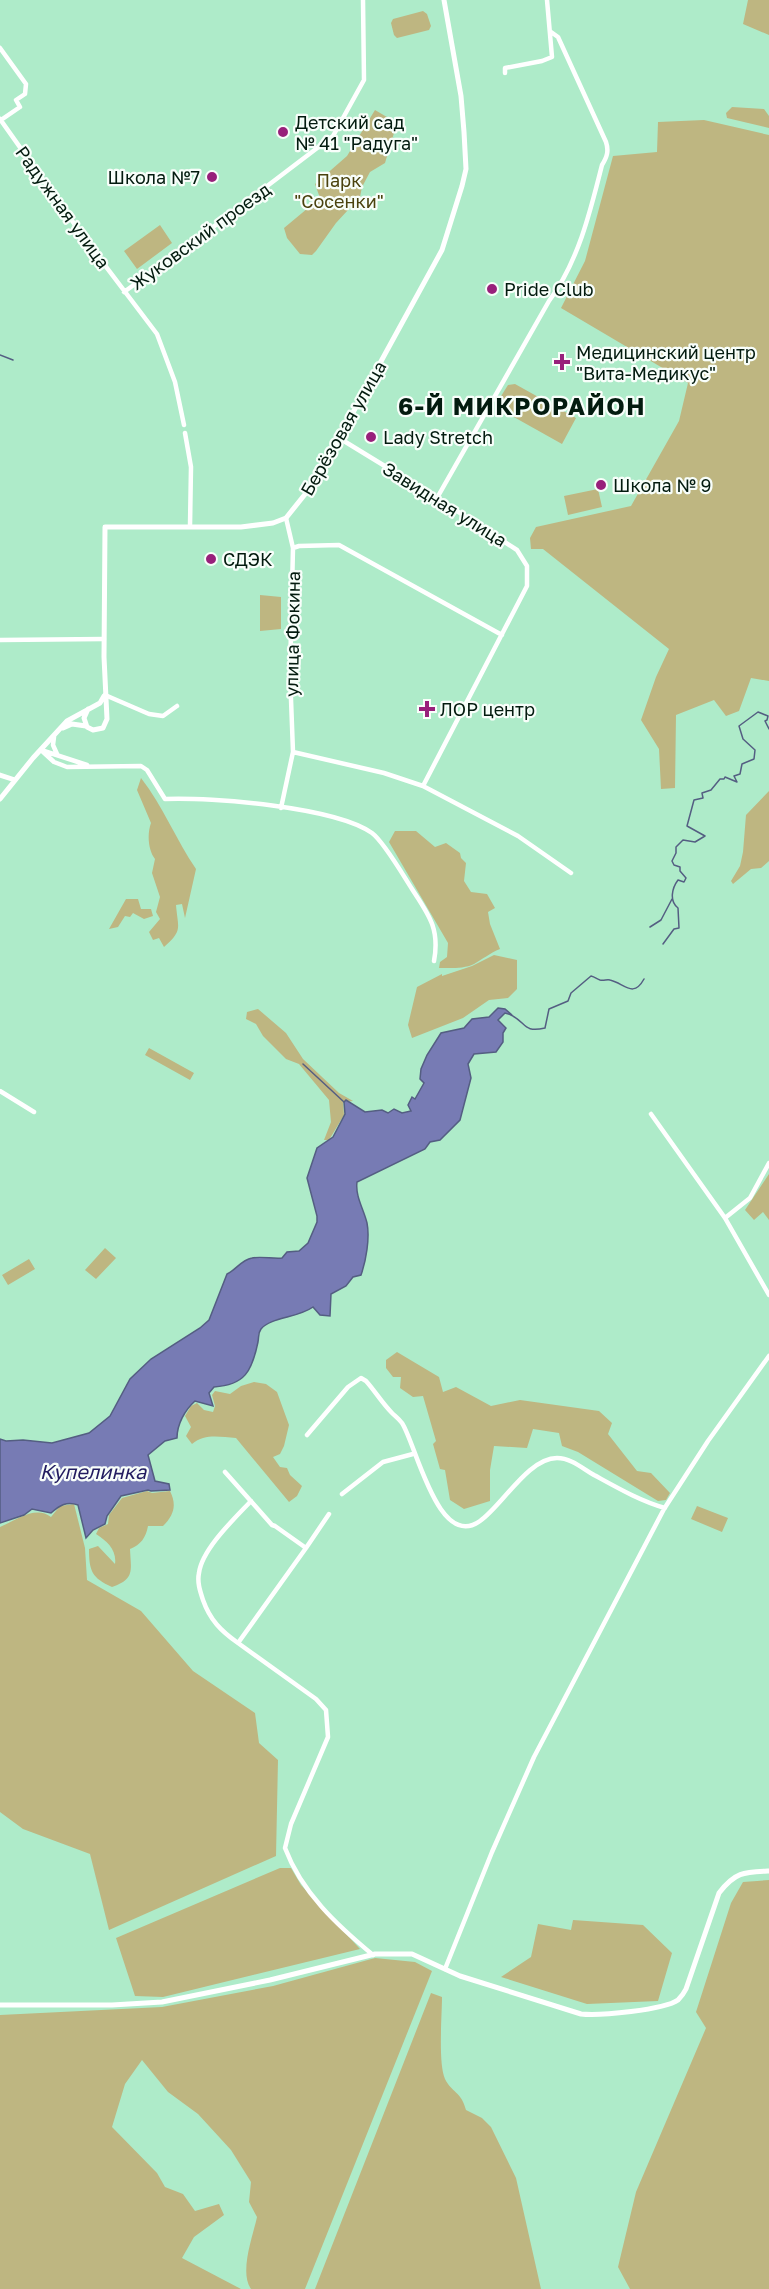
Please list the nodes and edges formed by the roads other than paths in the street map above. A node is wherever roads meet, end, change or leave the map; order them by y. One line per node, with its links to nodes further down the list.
1 (363, 0): 8 (street, Жуковский проезд)
2 (444, 0): 11 (street, Берёзовая улица)
3 (547, 0): 4 (street)
4 (551, 32): 6 (street); 12 (street)
5 (0, 48): 7 (street)
6 (505, 73)
7 (1, 119): 8 (street, Радужная улица)
8 (124, 292): 9 (street, Радужная улица)
9 (184, 424)
10 (185, 433): 14 (street)
11 (339, 438): 12 (street, Завидная улица); 13 (street, Берёзовая улица)
12 (437, 498): 16 (street, Завидная улица)
13 (286, 518): 14 (street); 15 (street, улица Фокина)
14 (190, 526): 17 (street)
15 (293, 548): 16 (street); 27 (street, улица Фокина)
16 (502, 635): 32 (street, Завидная улица)
17 (104, 639): 18 (street); 19 (street)
18 (0, 640)
19 (105, 695): 20 (street); 21 (street); 22 (street)
20 (177, 706)
21 (90, 709): 22 (street); 23 (street); 24 (street)
22 (107, 715): 23 (street)
23 (87, 726): 24 (street)
24 (60, 730): 25 (street)
25 (54, 737): 26 (street); 28 (street)
26 (41, 750): 28 (street); 29 (street); 31 (street)
27 (292, 752): 32 (street); 34 (street, улица Фокина)
28 (57, 754): 29 (street)
29 (90, 766): 34 (street)
30 (0, 775): 31 (street)
31 (15, 780): 33 (street)
32 (423, 786): 35 (street)
33 (0, 799)
34 (281, 808): 36 (street)
35 (571, 873)
36 (434, 961)
37 (0, 1091): 38 (street)
38 (34, 1112)
39 (651, 1114): 41 (street)
40 (769, 1163): 41 (street)
41 (724, 1218): 42 (street)
42 (769, 1294)
43 (769, 1356): 49 (street)
44 (307, 1435): 45 (street)
45 (413, 1454): 47 (street); 49 (street)
46 (225, 1472): 48 (street)
47 (342, 1494)
48 (251, 1502): 51 (street); 52 (street)
49 (664, 1508): 55 (street)
50 (329, 1514): 51 (street)
51 (306, 1548): 52 (street)
52 (238, 1643): 54 (street)
53 (769, 1871): 55 (street)
54 (373, 1954): 55 (street); 56 (street)
55 (445, 1969)
56 (0, 2005)

